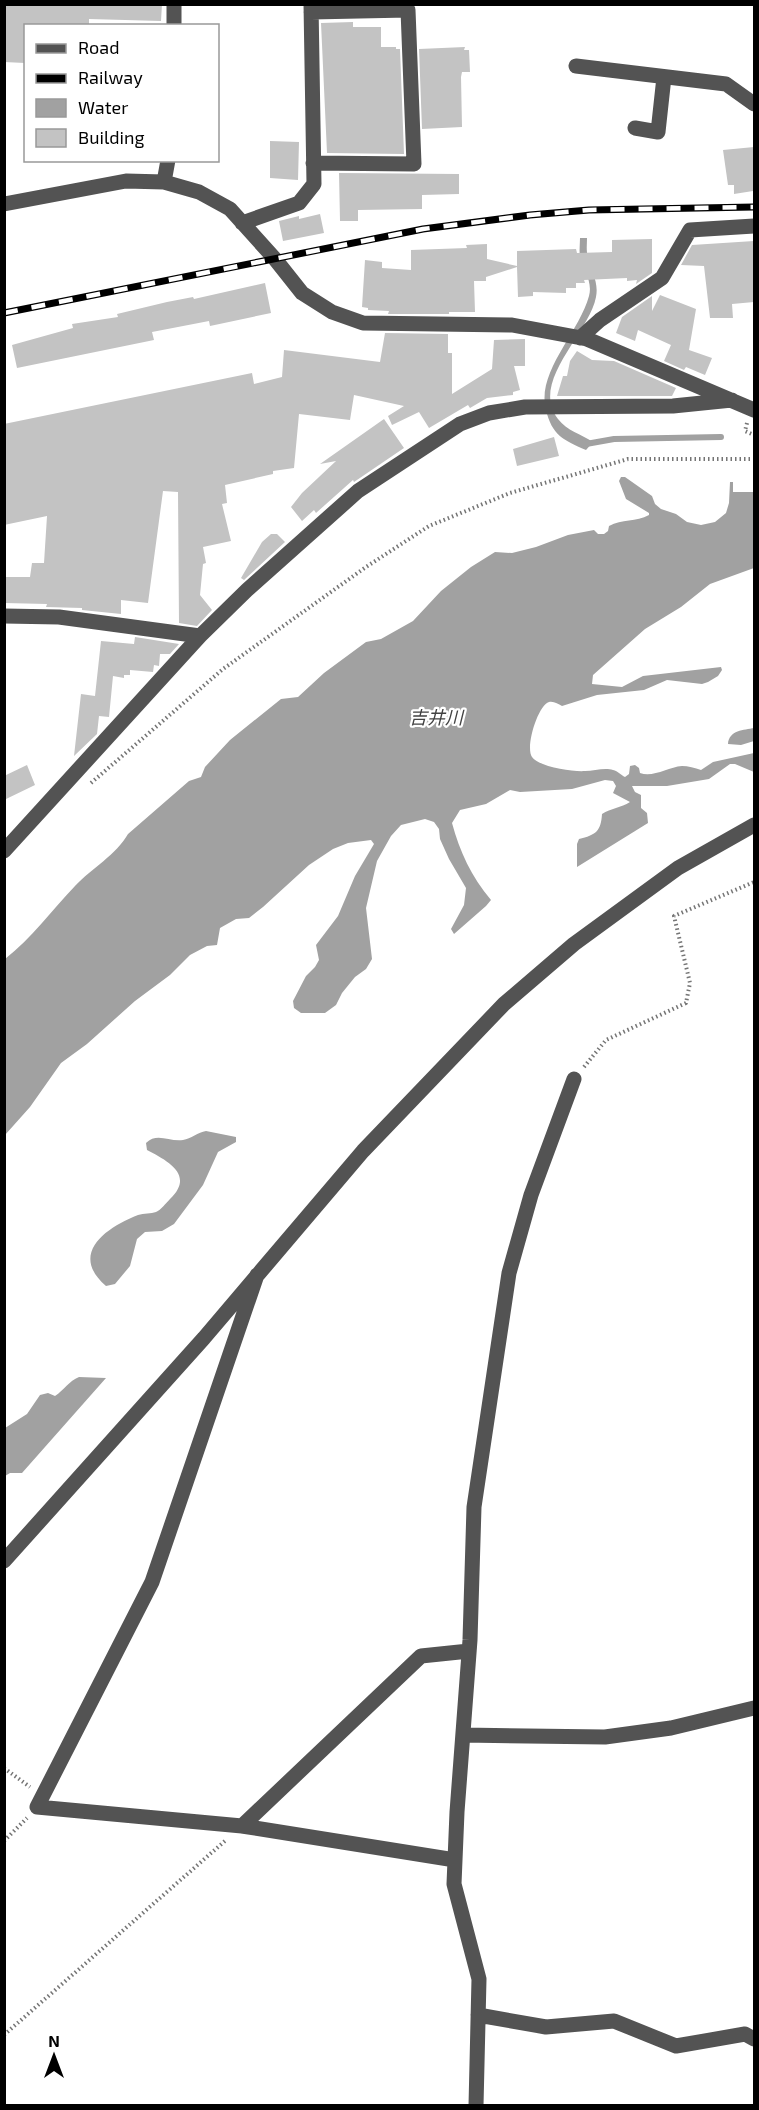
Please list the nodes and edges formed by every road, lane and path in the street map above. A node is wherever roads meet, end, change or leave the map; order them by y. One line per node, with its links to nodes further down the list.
1 (174, 4): 3 (street)
2 (311, 8): 9 (street); 9 (street)
3 (174, 24)
4 (576, 66): 5 (street)
5 (664, 76): 6 (street); 7 (street)
6 (754, 104)
7 (635, 128)
8 (168, 162): 10 (street)
9 (313, 163): 12 (street)
10 (164, 182): 11 (street); 12 (street)
11 (4, 204)
12 (242, 223): 14 (street)
13 (754, 226): 14 (street)
14 (580, 338): 15 (street)
15 (732, 400): 16 (street); 19 (street)
16 (754, 410)
17 (754, 459): 20 (path)
18 (4, 616): 19 (street)
19 (200, 636): 22 (street)
20 (84, 789)
21 (754, 825): 25 (street)
22 (4, 851)
23 (754, 882): 24 (path)
24 (574, 1079): 27 (street)
25 (257, 1275): 26 (street); 31 (street)
26 (4, 1561)
27 (469, 1651): 29 (street); 32 (street)
28 (754, 1708): 29 (street)
29 (463, 1735): 34 (street)
30 (4, 1768): 31 (path)
31 (40, 1802): 32 (street); 33 (path)
32 (242, 1826): 34 (street); 36 (path)
33 (4, 1841)
34 (455, 1860): 35 (street)
35 (478, 2015): 37 (street); 38 (street)
36 (4, 2036)
37 (754, 2039)
38 (476, 2106)

